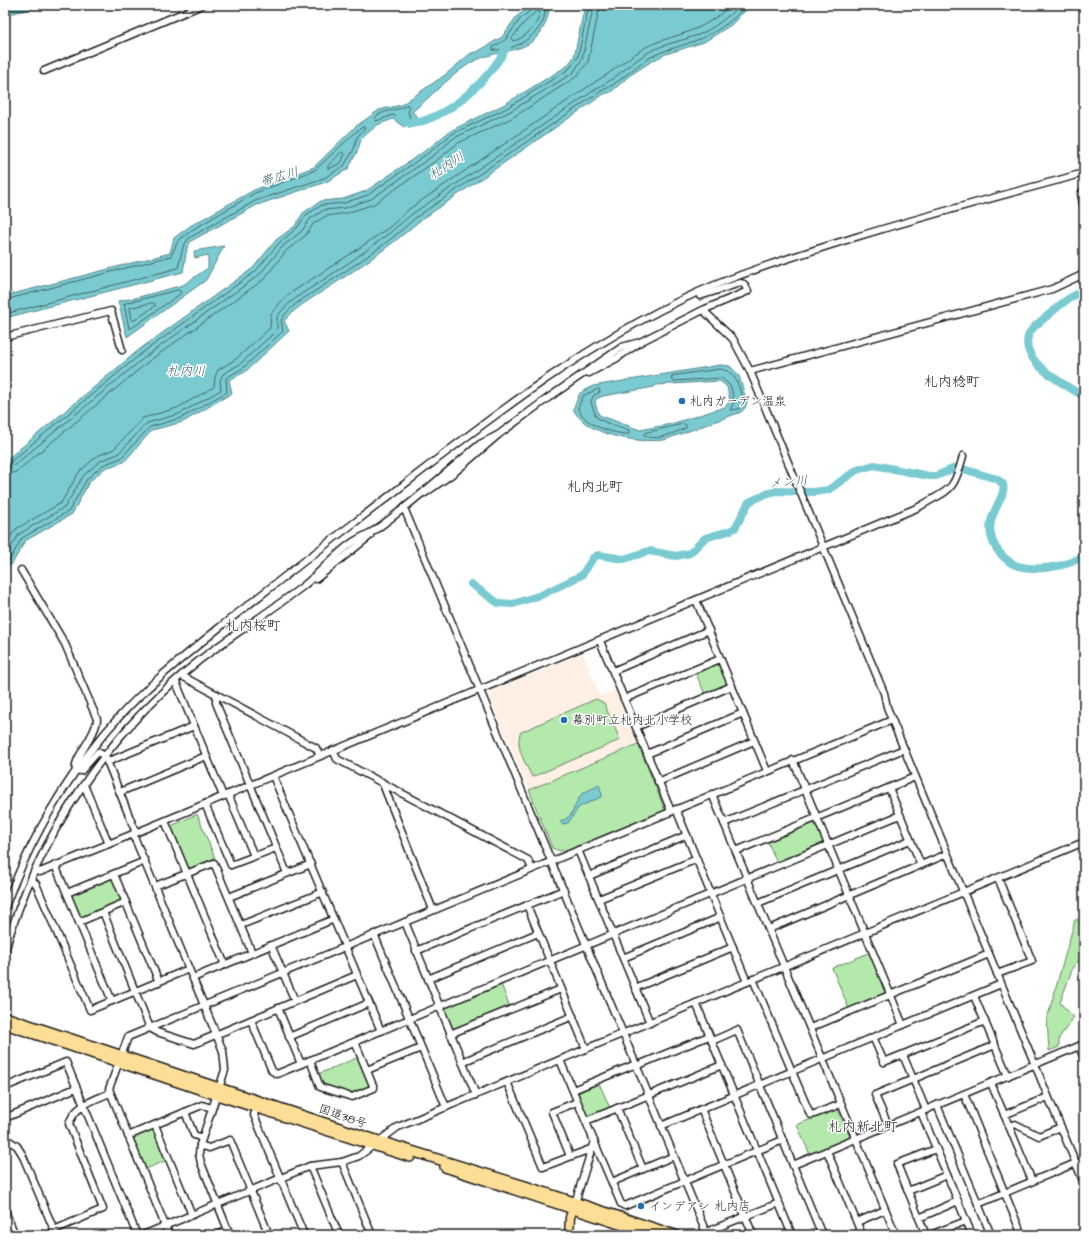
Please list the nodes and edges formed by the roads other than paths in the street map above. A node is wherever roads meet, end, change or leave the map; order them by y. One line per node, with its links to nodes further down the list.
1 (202, 5): 2 (street)
2 (44, 71)
3 (1084, 173): 7 (street)
4 (1084, 190): 5 (street)
5 (1084, 207)
6 (1084, 274): 11 (street)
7 (695, 294): 8 (street); 20 (street)
8 (703, 310): 11 (street); 13 (street)
9 (5, 337): 10 (street)
10 (122, 350)
11 (750, 371): 14 (street)
12 (963, 456): 14 (street)
13 (404, 508): 22 (street); 24 (street)
14 (824, 546): 16 (street); 28 (street)
15 (21, 570): 39 (street)
16 (696, 600): 17 (street); 18 (street)
17 (709, 630): 19 (street); 21 (street)
18 (600, 641): 21 (street); 24 (street)
19 (720, 659): 23 (street); 26 (street)
20 (170, 668): 22 (street); 39 (street)
21 (612, 671): 26 (street)
22 (179, 679): 25 (street); 29 (street); 37 (street)
23 (732, 686): 27 (street); 30 (street)
24 (480, 690): 33 (street); 71 (street)
25 (216, 694): 36 (street); 46 (street)
26 (624, 699): 30 (street)
27 (743, 714): 31 (street); 34 (street)
28 (892, 720): 32 (street); 38 (street)
29 (194, 726): 35 (street); 37 (street)
30 (636, 727): 34 (street)
31 (754, 740): 40 (street); 44 (street)
32 (904, 749): 42 (street); 48 (street)
33 (333, 750): 36 (street); 43 (street)
34 (647, 754): 44 (street)
35 (206, 756): 49 (street); 51 (street)
36 (320, 756): 41 (street)
37 (106, 759): 39 (street); 45 (street); 49 (street)
38 (793, 760): 40 (street); 48 (street)
39 (76, 770): 97 (street)
40 (767, 771): 50 (street)
41 (273, 776): 46 (street); 72 (street)
42 (915, 776): 47 (street); 67 (street)
43 (382, 782): 75 (street); 98 (street)
44 (658, 782): 53 (street)
45 (84, 785): 62 (street); 77 (street)
46 (250, 785): 51 (street); 64 (street)
47 (889, 788): 54 (street); 55 (street)
48 (805, 789): 55 (street); 57 (street)
49 (120, 792): 58 (street)
50 (712, 794): 53 (street); 57 (street)
51 (226, 795): 52 (street); 68 (street)
52 (206, 804): 56 (street); 68 (street)
53 (673, 810): 59 (street); 65 (street)
54 (900, 815): 60 (street); 63 (street)
55 (817, 817): 63 (street); 66 (street)
56 (165, 821): 58 (street); 78 (street)
57 (724, 823): 66 (street)
58 (135, 833): 62 (street); 70 (street)
59 (686, 835): 69 (street); 81 (street)
60 (910, 840): 74 (street); 76 (street)
61 (1084, 842): 82 (street)
62 (109, 844): 73 (street)
63 (829, 845): 76 (street); 83 (street)
64 (276, 848): 68 (street); 79 (street)
65 (578, 850): 71 (street); 81 (street)
66 (736, 851): 83 (street)
67 (947, 854): 74 (street); 88 (street)
68 (254, 856)
69 (696, 859): 90 (street); 93 (street)
70 (145, 861): 80 (street); 85 (street)
71 (551, 861): 75 (street); 86 (street)
72 (311, 864): 79 (street); 87 (street)
73 (55, 865): 77 (street); 89 (street)
74 (921, 865): 91 (street)
75 (532, 869): 98 (street)
76 (839, 870): 91 (street); 95 (street)
77 (36, 871): 84 (street)
78 (187, 873): 85 (street); 92 (street); 120 (street)
79 (287, 873): 92 (street)
80 (114, 874): 89 (street); 94 (street)
81 (589, 876): 93 (street)
82 (998, 878): 88 (street); 124 (street)
83 (748, 879): 90 (street); 95 (street)
84 (32, 880): 114 (street); 136 (street)
85 (155, 886): 122 (street)
86 (564, 890): 96 (street); 111 (street)
87 (323, 892): 101 (street); 104 (street)
88 (963, 892): 107 (street); 117 (street)
89 (67, 893): 102 (street)
90 (711, 894): 100 (street); 109 (street)
91 (850, 895): 105 (street); 107 (street)
92 (229, 897): 104 (street)
93 (598, 899): 109 (street)
94 (126, 902): 99 (street); 129 (street)
95 (758, 903): 105 (street)
96 (527, 905): 106 (street); 115 (street)
97 (5, 907)
98 (433, 910): 103 (street)
99 (103, 912): 102 (street); 133 (street)
100 (721, 918): 113 (street); 118 (street)
101 (334, 919): 110 (street); 112 (street)
102 (79, 922): 136 (street)
103 (405, 922): 108 (street); 115 (street)
104 (241, 925): 116 (street)
105 (768, 929): 121 (street)
106 (538, 933): 119 (street); 127 (street)
107 (865, 933): 121 (street); 134 (street)
108 (374, 934): 112 (street); 145 (street)
109 (613, 935): 111 (street); 118 (street)
110 (271, 945): 116 (street); 123 (street)
111 (586, 946): 119 (street); 156 (street)
112 (345, 947): 123 (street); 125 (street)
113 (733, 947): 128 (street); 131 (street)
114 (5, 951)
115 (416, 951): 127 (street)
116 (252, 953): 120 (street)
117 (989, 954): 124 (street); 134 (street)
118 (623, 958): 131 (street)
119 (550, 961): 132 (street); 141 (street)
120 (225, 965): 126 (street)
121 (784, 967): 128 (street); 152 (street)
122 (189, 969): 126 (street); 129 (street)
123 (283, 973): 137 (street); 140 (street)
124 (997, 974): 130 (street)
125 (357, 975): 137 (street); 138 (street)
126 (193, 978): 140 (street)
127 (428, 979): 141 (street)
128 (750, 981): 139 (street); 177 (street)
129 (159, 982): 133 (street)
130 (1001, 984): 135 (street); 173 (street)
131 (635, 988): 148 (street)
132 (561, 989): 143 (street); 155 (street)
133 (135, 991): 136 (street); 151 (street)
134 (891, 994): 150 (street); 152 (street)
135 (974, 996): 147 (street); 150 (street)
136 (112, 1001)
137 (295, 1001): 142 (street)
138 (369, 1003): 153 (street); 157 (street)
139 (696, 1003): 148 (street); 159 (street)
140 (204, 1005): 151 (street); 154 (street)
141 (439, 1006): 145 (street); 155 (street)
142 (278, 1008): 146 (street); 157 (street)
143 (573, 1016): 164 (street); 171 (street)
144 (5, 1017): 168 (highway, 国道38号)
145 (409, 1019): 153 (street); 163 (street)
146 (250, 1020): 154 (street); 172 (street)
147 (985, 1021): 161 (street); 165 (street)
148 (650, 1023): 156 (street)
149 (5, 1024): 168 (highway, 国道38号)
150 (903, 1025): 158 (street)
151 (150, 1028): 154 (street); 168 (street)
152 (810, 1028): 166 (street)
153 (381, 1031): 160 (street)
154 (217, 1034): 186 (street)
155 (450, 1034): 171 (street)
156 (624, 1034): 164 (street); 174 (street)
157 (289, 1037): 172 (street)
158 (873, 1037): 165 (street); 166 (street)
159 (711, 1038): 174 (street); 175 (street); 182 (street)
160 (355, 1042): 169 (street); 176 (street)
161 (995, 1045): 178 (street); 179 (street)
162 (1081, 1045): 167 (street); 173 (street)
163 (421, 1048): 176 (street); 198 (street)
164 (586, 1049): 170 (street)
165 (903, 1055): 179 (street)
166 (822, 1058): 177 (street); 195 (street)
167 (1084, 1058)
168 (120, 1059): 186 (highway, 国道38号); 187 (street)
169 (310, 1060): 172 (street); 176 (street)
170 (560, 1060): 180 (street); 185 (street)
171 (462, 1062): 189 (street)
172 (301, 1064)
173 (1035, 1064): 178 (street); 192 (street)
174 (636, 1065): 185 (street); 190 (street)
175 (722, 1065): 190 (street); 191 (street)
176 (367, 1070)
177 (792, 1071): 182 (street); 195 (street)
178 (1008, 1076): 181 (street)
179 (913, 1079): 202 (street); 208 (street)
180 (507, 1082): 189 (street); 223 (street)
181 (991, 1083): 188 (street); 204 (street)
182 (760, 1084): 191 (street); 216 (street)
183 (5, 1088): 184 (street)
184 (76, 1088): 196 (street); 205 (street)
185 (572, 1090): 193 (street)
186 (218, 1092): 194 (highway, 国道38号); 199 (street)
187 (110, 1093): 196 (street); 212 (street)
188 (964, 1094): 197 (street); 240 (street)
189 (476, 1095): 198 (street)
190 (648, 1095): 200 (street); 209 (street)
191 (734, 1095): 201 (street); 221 (street)
192 (1048, 1097): 204 (street); 211 (street)
193 (577, 1102): 206 (street); 223 (street)
194 (257, 1104): 217 (highway, 国道38号); 233 (street)
195 (841, 1104): 215 (street)
196 (83, 1105): 213 (street); 258 (street)
197 (937, 1105): 202 (street); 244 (street)
198 (446, 1107): 217 (street)
199 (212, 1108): 203 (street); 214 (street)
200 (617, 1108): 206 (street); 231 (street)
201 (701, 1109): 209 (street); 228 (street)
202 (924, 1111): 208 (street); 220 (street)
203 (185, 1112): 207 (street); 214 (street)
204 (1004, 1115): 210 (street)
205 (5, 1118)
206 (586, 1121): 218 (street)
207 (156, 1125): 212 (street); 248 (street)
208 (888, 1125): 215 (street)
209 (661, 1126): 224 (street)
210 (1009, 1126): 211 (street); 235 (street)
211 (1061, 1127): 227 (street)
212 (128, 1136): 253 (street)
213 (5, 1138)
214 (202, 1138): 219 (street)
215 (856, 1139): 222 (street); 246 (street)
216 (783, 1140): 221 (street); 229 (street)
217 (376, 1144): 225 (street); 245 (highway, 国道38号)
218 (594, 1144): 223 (street); 236 (street); 245 (street)
219 (200, 1145): 238 (street); 243 (street)
220 (936, 1149): 232 (street); 239 (street)
221 (757, 1150): 228 (street); 241 (street)
222 (827, 1151): 229 (street); 252 (street)
223 (570, 1156)
224 (674, 1156): 231 (street); 234 (street)
225 (342, 1162): 230 (street); 265 (street)
226 (1084, 1162): 227 (street)
227 (1076, 1163): 235 (street); 237 (street)
228 (724, 1164): 234 (street); 249 (street)
229 (793, 1165): 271 (street)
230 (310, 1166): 233 (street); 264 (street)
231 (643, 1169): 236 (street)
232 (947, 1175): 239 (street); 242 (street)
233 (281, 1178): 238 (street); 263 (street)
234 (684, 1181): 236 (street); 256 (street)
235 (1032, 1181): 240 (street)
236 (612, 1182)
237 (1084, 1183)
238 (251, 1191): 243 (street); 262 (street)
239 (908, 1191): 250 (street)
240 (1005, 1192): 244 (street); 278 (street)
241 (779, 1202): 249 (street); 270 (street)
242 (958, 1202): 250 (street); 251 (street)
243 (217, 1204): 248 (street); 254 (street)
244 (978, 1204): 277 (street)
245 (574, 1206): 255 (highway, 国道38号); 266 (main road); 267 (highway, 国道38号)
246 (885, 1210): 252 (street); 273 (street)
247 (5, 1211): 257 (street)
248 (192, 1215): 253 (street)
249 (745, 1216): 256 (street); 269 (street)
250 (919, 1218): 274 (street)
251 (966, 1220): 275 (street); 276 (street)
252 (857, 1222): 272 (street)
253 (166, 1226): 259 (street); 260 (street)
254 (229, 1233): 261 (street)
255 (661, 1233): 268 (highway, 国道38号)
256 (706, 1234)
257 (15, 1235)
258 (137, 1235)
259 (143, 1235)
260 (169, 1235)
261 (217, 1235)
262 (269, 1235)
263 (304, 1235)
264 (339, 1235)
265 (372, 1235)
266 (568, 1235)
267 (653, 1235)
268 (675, 1235)
269 (753, 1235)
270 (792, 1235)
271 (822, 1235)
272 (862, 1235)
273 (896, 1235)
274 (926, 1235)
275 (930, 1235)
276 (972, 1235)
277 (991, 1235)
278 (1022, 1235)

